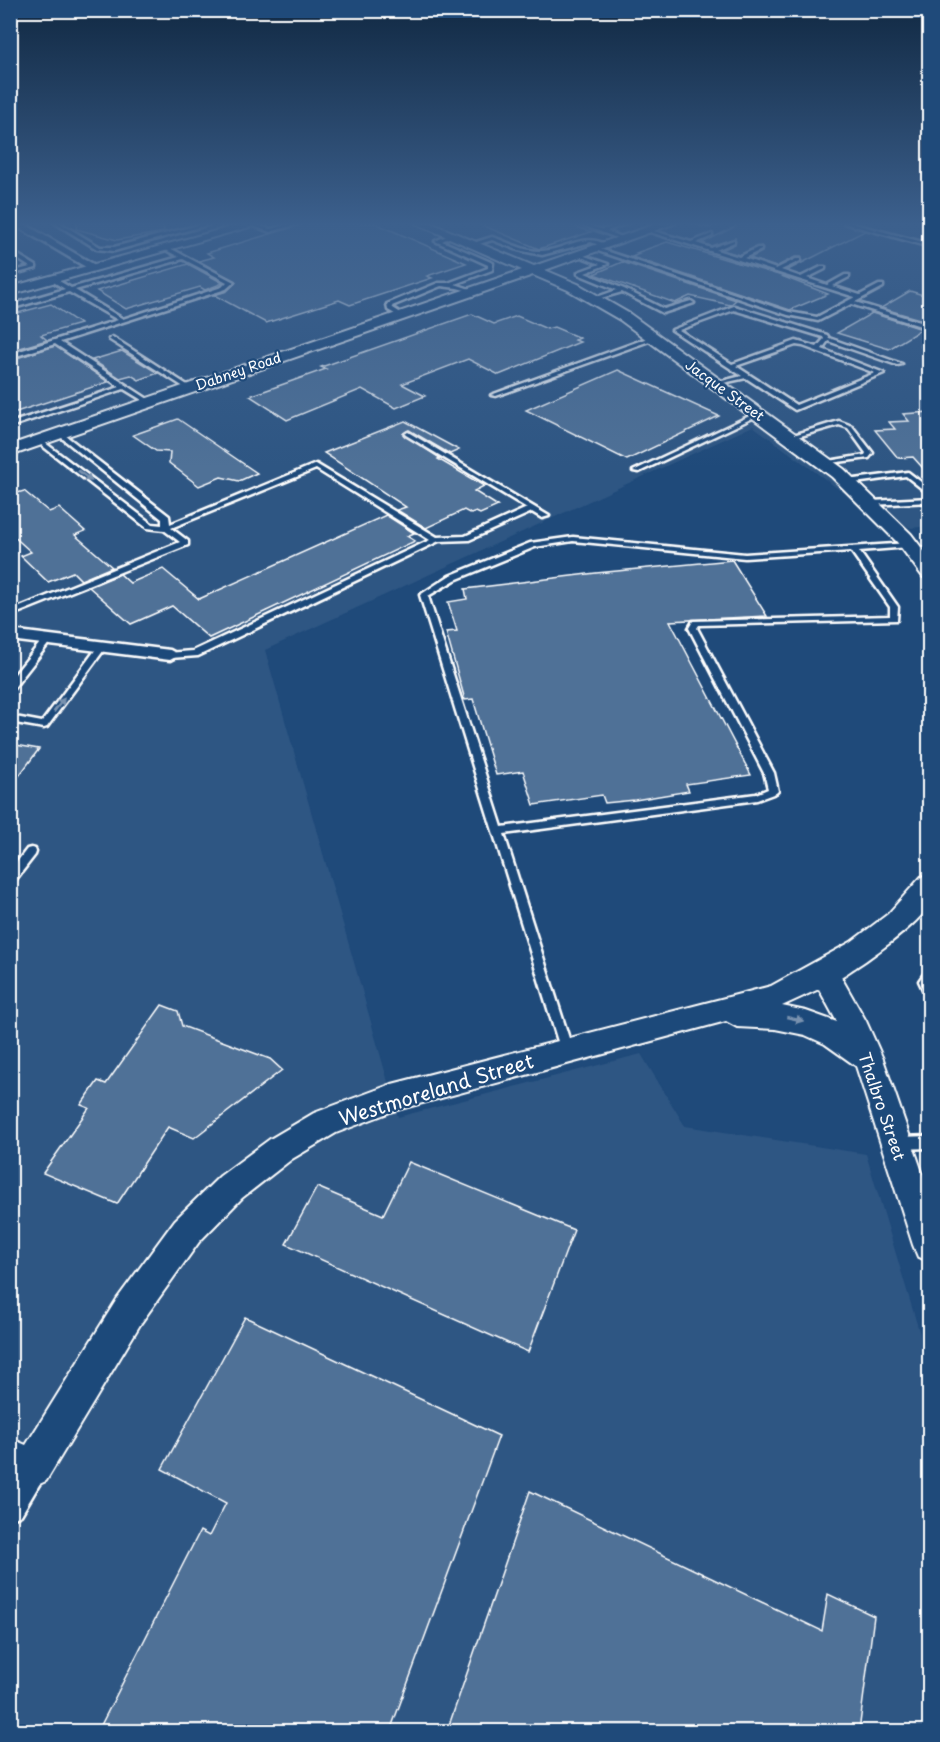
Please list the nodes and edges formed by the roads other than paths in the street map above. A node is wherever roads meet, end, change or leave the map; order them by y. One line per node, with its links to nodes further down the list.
1 (94, 304): 12 (lane)
2 (174, 304): 12 (lane)
3 (389, 304): 11 (lane)
4 (434, 304): 11 (street, Dabney Road)
5 (604, 304): 14 (street, Jacque Street)
6 (650, 304): 7 (lane)
7 (686, 304)
8 (763, 304): 9 (lane)
9 (847, 304)
10 (858, 304): 13 (lane)
11 (402, 316): 25 (street, Dabney Road)
12 (123, 321): 17 (lane)
13 (930, 327)
14 (653, 338): 23 (street, Jacque Street); 26 (lane)
15 (112, 339): 25 (lane)
16 (827, 339): 18 (lane); 20 (lane); 21 (lane)
17 (56, 342): 19 (lane); 24 (lane)
18 (819, 349): 20 (lane); 21 (lane)
19 (10, 356)
20 (731, 366): 22 (lane)
21 (881, 373): 22 (lane)
22 (748, 376): 23 (lane)
23 (717, 384): 28 (street, Jacque Street)
24 (125, 387): 27 (lane); 29 (lane)
25 (189, 388): 27 (street, Dabney Road)
26 (494, 395)
27 (149, 402): 30 (street, Dabney Road)
28 (758, 414): 32 (street, Jacque Street); 36 (lane)
29 (10, 425)
30 (59, 433): 33 (street, Dabney Road); 43 (lane)
31 (408, 434): 41 (lane)
32 (790, 437): 35 (street, Jacque Street); 35 (lane)
33 (38, 440): 34 (street, Dabney Road); 43 (lane, one-way to 43)
34 (10, 451)
35 (824, 463): 37 (street, Jacque Street)
36 (637, 471)
37 (847, 482): 38 (lane); 40 (street, Jacque Street)
38 (930, 493)
39 (930, 500): 40 (lane)
40 (871, 503): 45 (street, Jacque Street)
41 (532, 509): 42 (lane); 44 (lane)
42 (545, 516)
43 (166, 528): 44 (lane); 48 (lane)
44 (436, 540): 52 (lane)
45 (909, 545): 46 (lane); 47 (street, Jacque Street)
46 (853, 548): 55 (lane); 55 (lane)
47 (930, 573)
48 (10, 614)
49 (10, 635): 50 (street)
50 (47, 640): 51 (street); 53 (lane)
51 (102, 647): 52 (street); 54 (lane, one-way to 51)
52 (170, 655)
53 (10, 687)
54 (10, 719)
55 (499, 831): 63 (lane)
56 (31, 852): 57 (lane)
57 (10, 879)
58 (927, 894): 59 (street, Westmoreland Street)
59 (825, 974): 62 (street, Westmoreland Street); 64 (street, Thalbro Street)
60 (930, 974): 61 (lane)
61 (930, 993)
62 (716, 1014): 63 (street, Westmoreland Street); 64 (street, one-way to 64)
63 (567, 1051): 68 (street, Westmoreland Street)
64 (868, 1059): 66 (street, Thalbro Street)
65 (930, 1142): 66 (lane)
66 (896, 1143): 67 (street, Thalbro Street)
67 (930, 1245)
68 (22, 1462): 69 (street, Westmoreland Street)
69 (10, 1504)

